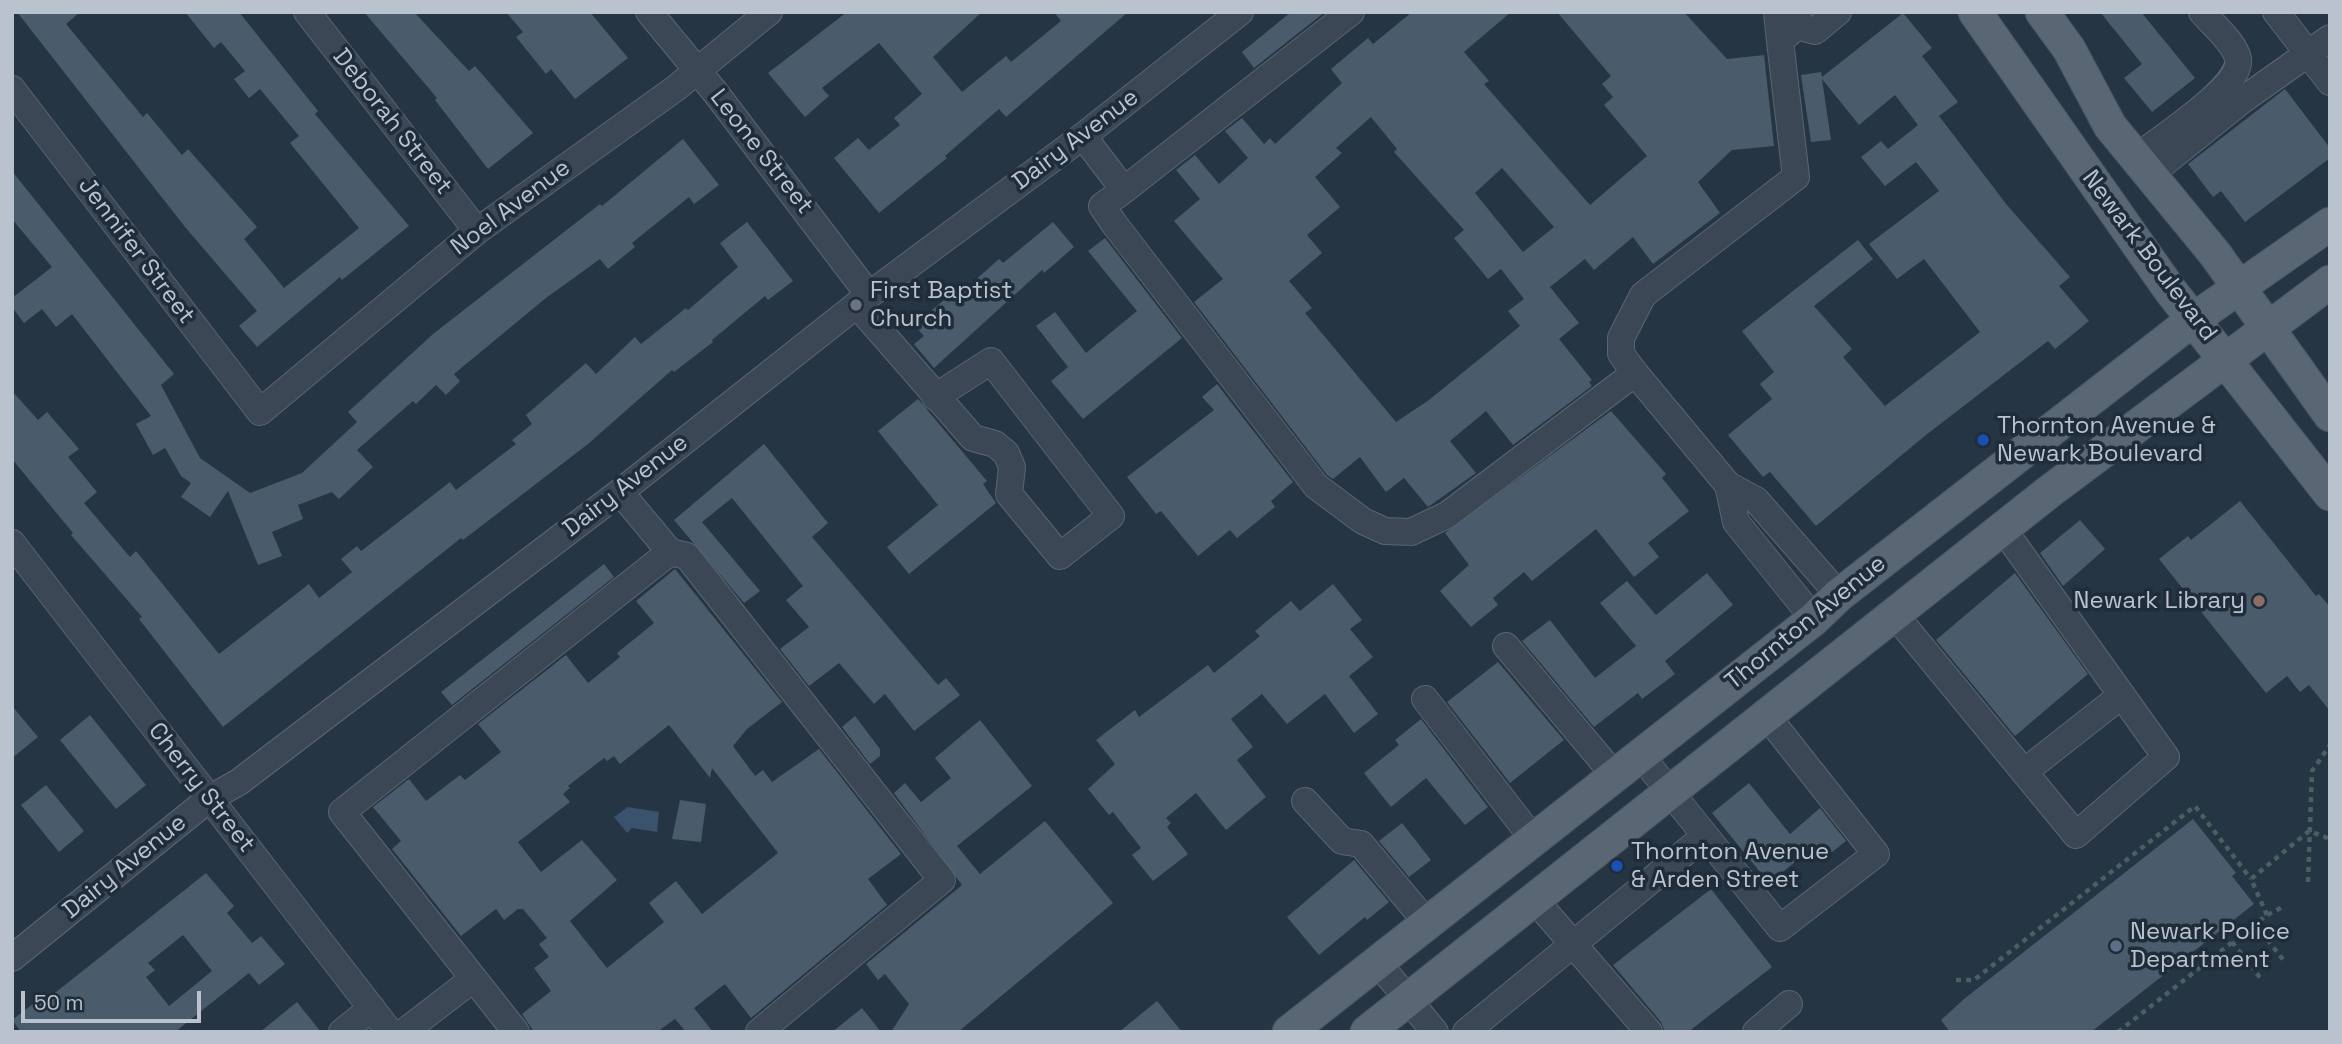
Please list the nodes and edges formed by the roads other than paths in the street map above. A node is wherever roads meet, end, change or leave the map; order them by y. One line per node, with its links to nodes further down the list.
1 (307, 12): 21 (street, Deborah Street)
2 (649, 12): 14 (street, Leone Street)
3 (769, 12): 14 (street, Noel Avenue)
4 (1240, 12): 17 (street, Dairy Avenue)
5 (1351, 12): 19 (street)
6 (1838, 12): 11 (street)
7 (1975, 12): 25 (main road, Newark Boulevard)
8 (2042, 12): 18 (main road, Newark Boulevard)
9 (2202, 12): 18 (street)
10 (2276, 12): 13 (street)
11 (1788, 23): 28 (street)
12 (2330, 38): 13 (street)
13 (2306, 52): 15 (street); 18 (street)
14 (696, 71): 21 (street, Noel Avenue); 24 (street, Leone Street)
15 (2330, 82)
16 (12, 89): 30 (street, Jennifer Street)
17 (1083, 136): 19 (street); 24 (street, Dairy Avenue)
18 (2142, 167): 23 (main road, Newark Boulevard)
19 (1124, 190): 28 (street)
20 (2330, 224): 23 (main road, Thornton Avenue)
21 (477, 231): 30 (street, Noel Avenue)
22 (2330, 282): 26 (main road, Thornton Avenue)
23 (2240, 288): 25 (main road, Thornton Avenue); 26 (main road, Newark Boulevard)
24 (863, 300): 29 (street, Leone Street); 33 (street, Dairy Avenue)
25 (2194, 319): 27 (main road, Newark Boulevard); 38 (main road, Thornton Avenue)
26 (2270, 329): 27 (main road, Thornton Avenue); 31 (main road, Newark Boulevard)
27 (2226, 358): 34 (main road, Newark Boulevard); 35 (main road, Thornton Avenue)
28 (1635, 373): 32 (street)
29 (935, 397): 29 (street, Leone Street)
30 (260, 412)
31 (2330, 415)
32 (1728, 485): 38 (street); 40 (street)
33 (620, 492): 37 (street); 49 (street, Dairy Avenue)
34 (2330, 494)
35 (2003, 529): 39 (main road, Thornton Avenue); 42 (street)
36 (12, 543): 49 (street, Cherry Street)
37 (670, 552): 58 (street); 66 (street)
38 (1839, 595): 40 (main road, Thornton Avenue)
39 (1895, 615): 44 (main road, Thornton Avenue); 46 (street)
40 (1814, 619): 45 (main road, Thornton Avenue)
41 (1506, 646): 47 (street)
42 (2122, 695): 46 (street); 46 (street)
43 (1425, 699): 52 (street)
44 (1767, 716): 48 (main road, Thornton Avenue); 51 (street)
45 (1641, 756): 47 (main road, Thornton Avenue); 48 (street)
46 (2024, 772)
47 (1615, 776): 52 (main road, Thornton Avenue)
48 (1670, 793): 51 (street); 53 (main road, Thornton Avenue)
49 (209, 799): 56 (street, Dairy Avenue); 61 (street, Cherry Street)
50 (1305, 801): 54 (street)
51 (1705, 836): 55 (street)
52 (1534, 840): 54 (main road, Thornton Avenue)
53 (1535, 900): 55 (street); 59 (main road, Thornton Avenue)
54 (1428, 924): 57 (main road, Thornton Avenue)
55 (1572, 943): 70 (street); 71 (street)
56 (12, 958)
57 (1378, 963): 59 (street); 67 (main road, Thornton Avenue)
58 (473, 979): 64 (street); 65 (street)
59 (1407, 1001): 68 (main road, Thornton Avenue); 69 (street)
60 (1789, 1004): 72 (street)
61 (372, 1008): 62 (street); 63 (street, Cherry Street)
62 (342, 1032)
63 (390, 1032)
64 (404, 1032)
65 (516, 1032)
66 (759, 1032)
67 (1289, 1032)
68 (1367, 1032)
69 (1435, 1032)
70 (1466, 1032)
71 (1649, 1032)
72 (1756, 1032)

